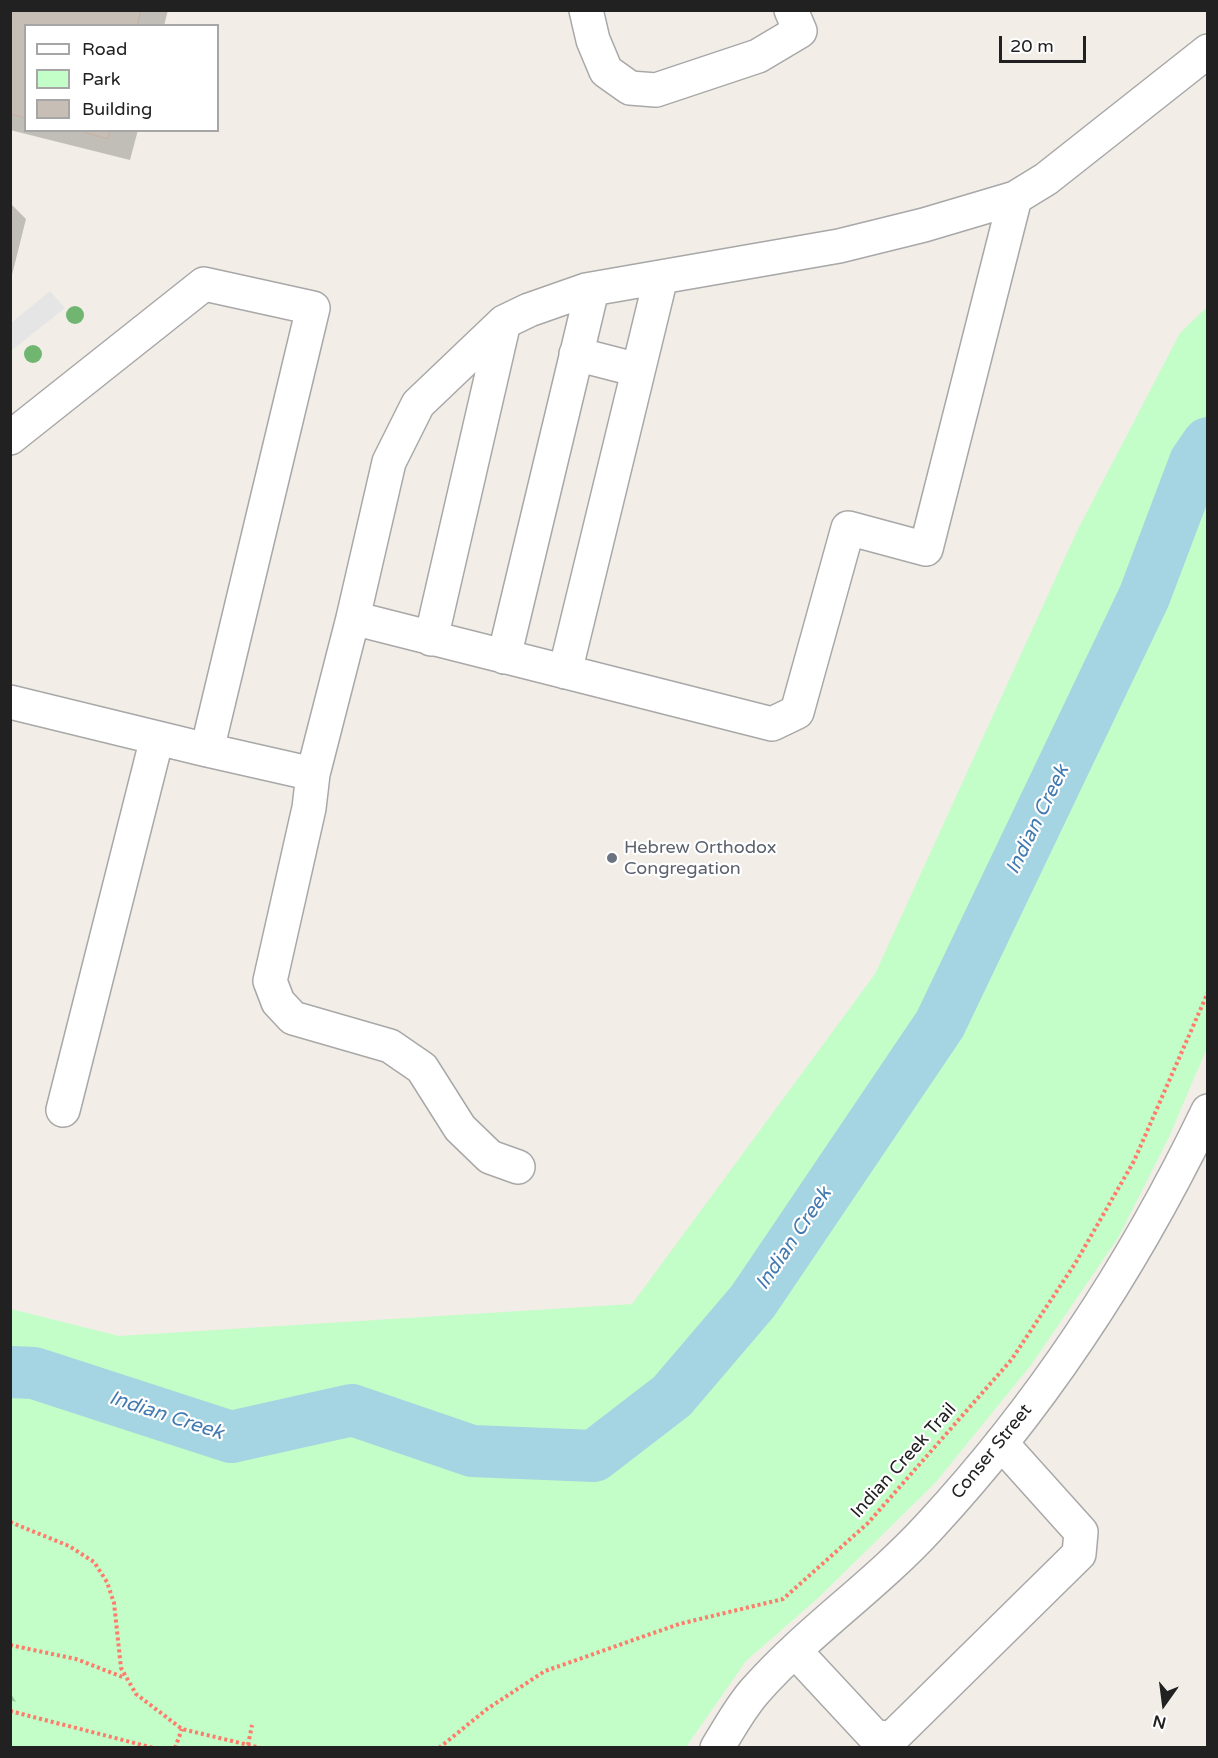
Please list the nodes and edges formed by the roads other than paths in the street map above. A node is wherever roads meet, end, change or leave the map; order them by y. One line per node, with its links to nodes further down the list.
1 (586, 10): 2 (street)
2 (795, 21)
3 (1208, 51): 4 (street)
4 (1015, 198): 5 (street); 14 (street)
5 (661, 277): 6 (street); 9 (street)
6 (592, 290): 7 (street); 8 (street)
7 (504, 322): 11 (street); 12 (street)
8 (576, 354): 9 (street); 13 (street)
9 (638, 370): 14 (street)
10 (10, 438): 17 (street)
11 (352, 618): 12 (street); 18 (street)
12 (431, 639): 13 (street)
13 (504, 657): 14 (street)
14 (565, 672)
15 (10, 702): 16 (street)
16 (157, 738): 17 (street); 19 (street)
17 (207, 750): 18 (street)
18 (313, 774): 21 (street)
19 (63, 1110)
20 (1208, 1111): 22 (street, Conser Street)
21 (518, 1167)
22 (1001, 1443): 23 (street, Conser Street); 23 (street)
23 (795, 1651): 24 (street, Conser Street)
24 (717, 1748)

